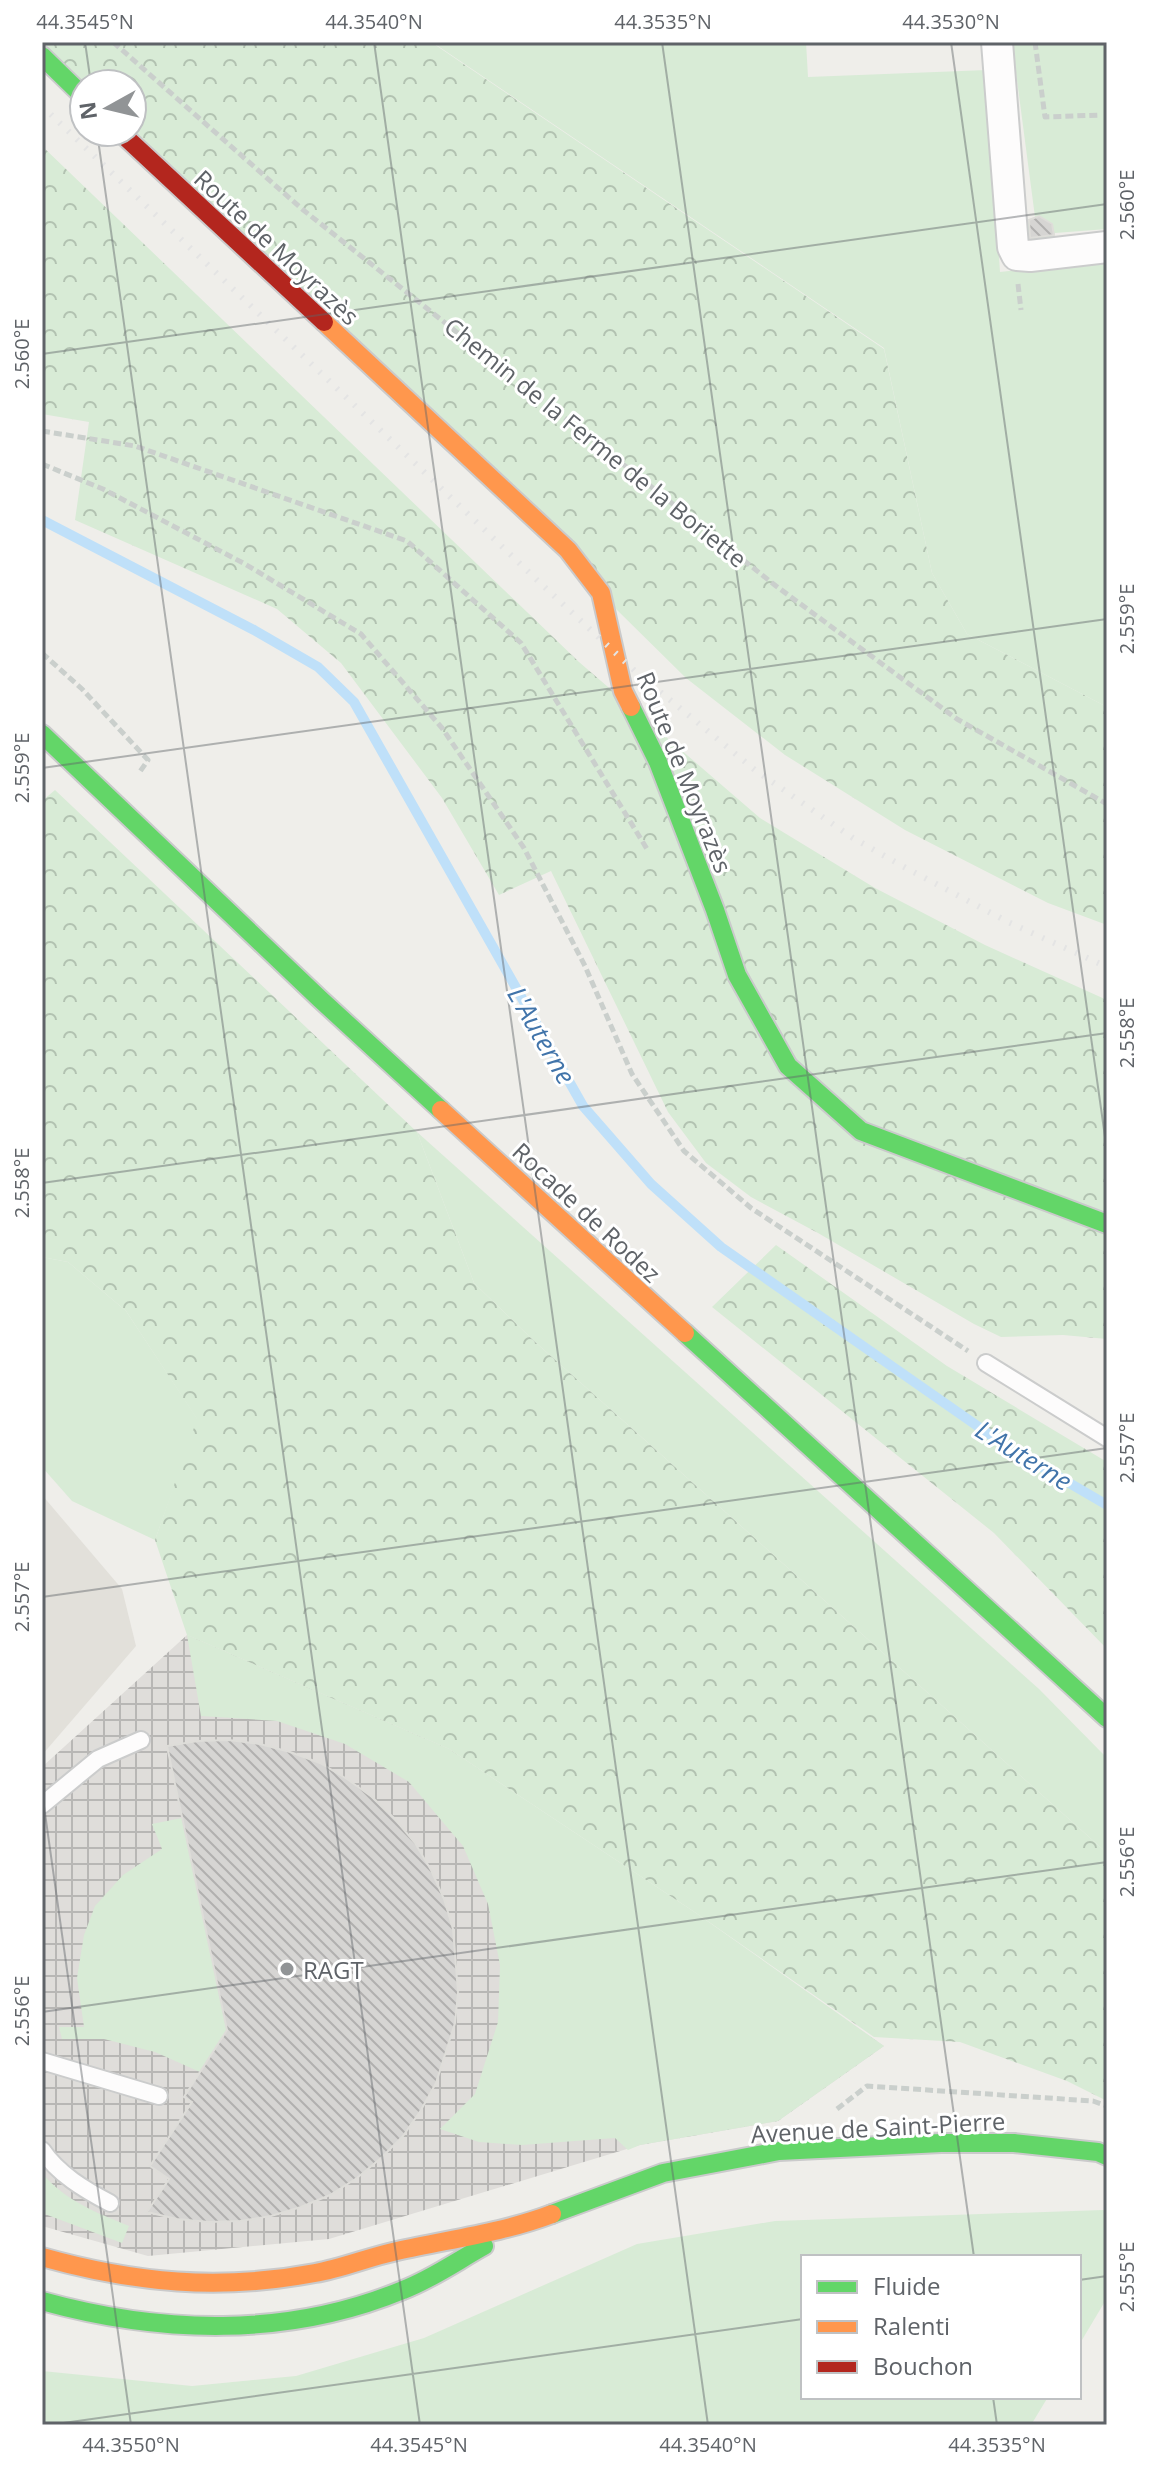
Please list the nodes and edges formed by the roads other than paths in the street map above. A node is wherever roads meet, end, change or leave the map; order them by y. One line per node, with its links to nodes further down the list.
1 (997, 42): 5 (street)
2 (42, 56): 3 (street)
3 (68, 81)
4 (137, 148): 7 (street, Route de Moyrazès)
5 (1107, 247)
6 (42, 734): 10 (street, Rocade de Rodez)
7 (1107, 1224)
8 (986, 1363): 9 (lane)
9 (1107, 1438)
10 (932, 1559): 11 (street); 12 (street, Rocade de Rodez)
11 (963, 1561)
12 (1107, 1718)
13 (141, 1740): 14 (lane)
14 (42, 1805)
15 (42, 2061): 16 (lane)
16 (159, 2096)
17 (42, 2150): 19 (lane)
18 (1107, 2156): 20 (street, Avenue de Saint-Pierre)
19 (110, 2203)
20 (517, 2227): 23 (street, Avenue de Saint-Pierre); 24 (street, Avenue de Saint-Pierre)
21 (42, 2257): 23 (street, Avenue de Saint-Pierre)
22 (42, 2268): 23 (lane)
23 (92, 2271)
24 (42, 2301)

